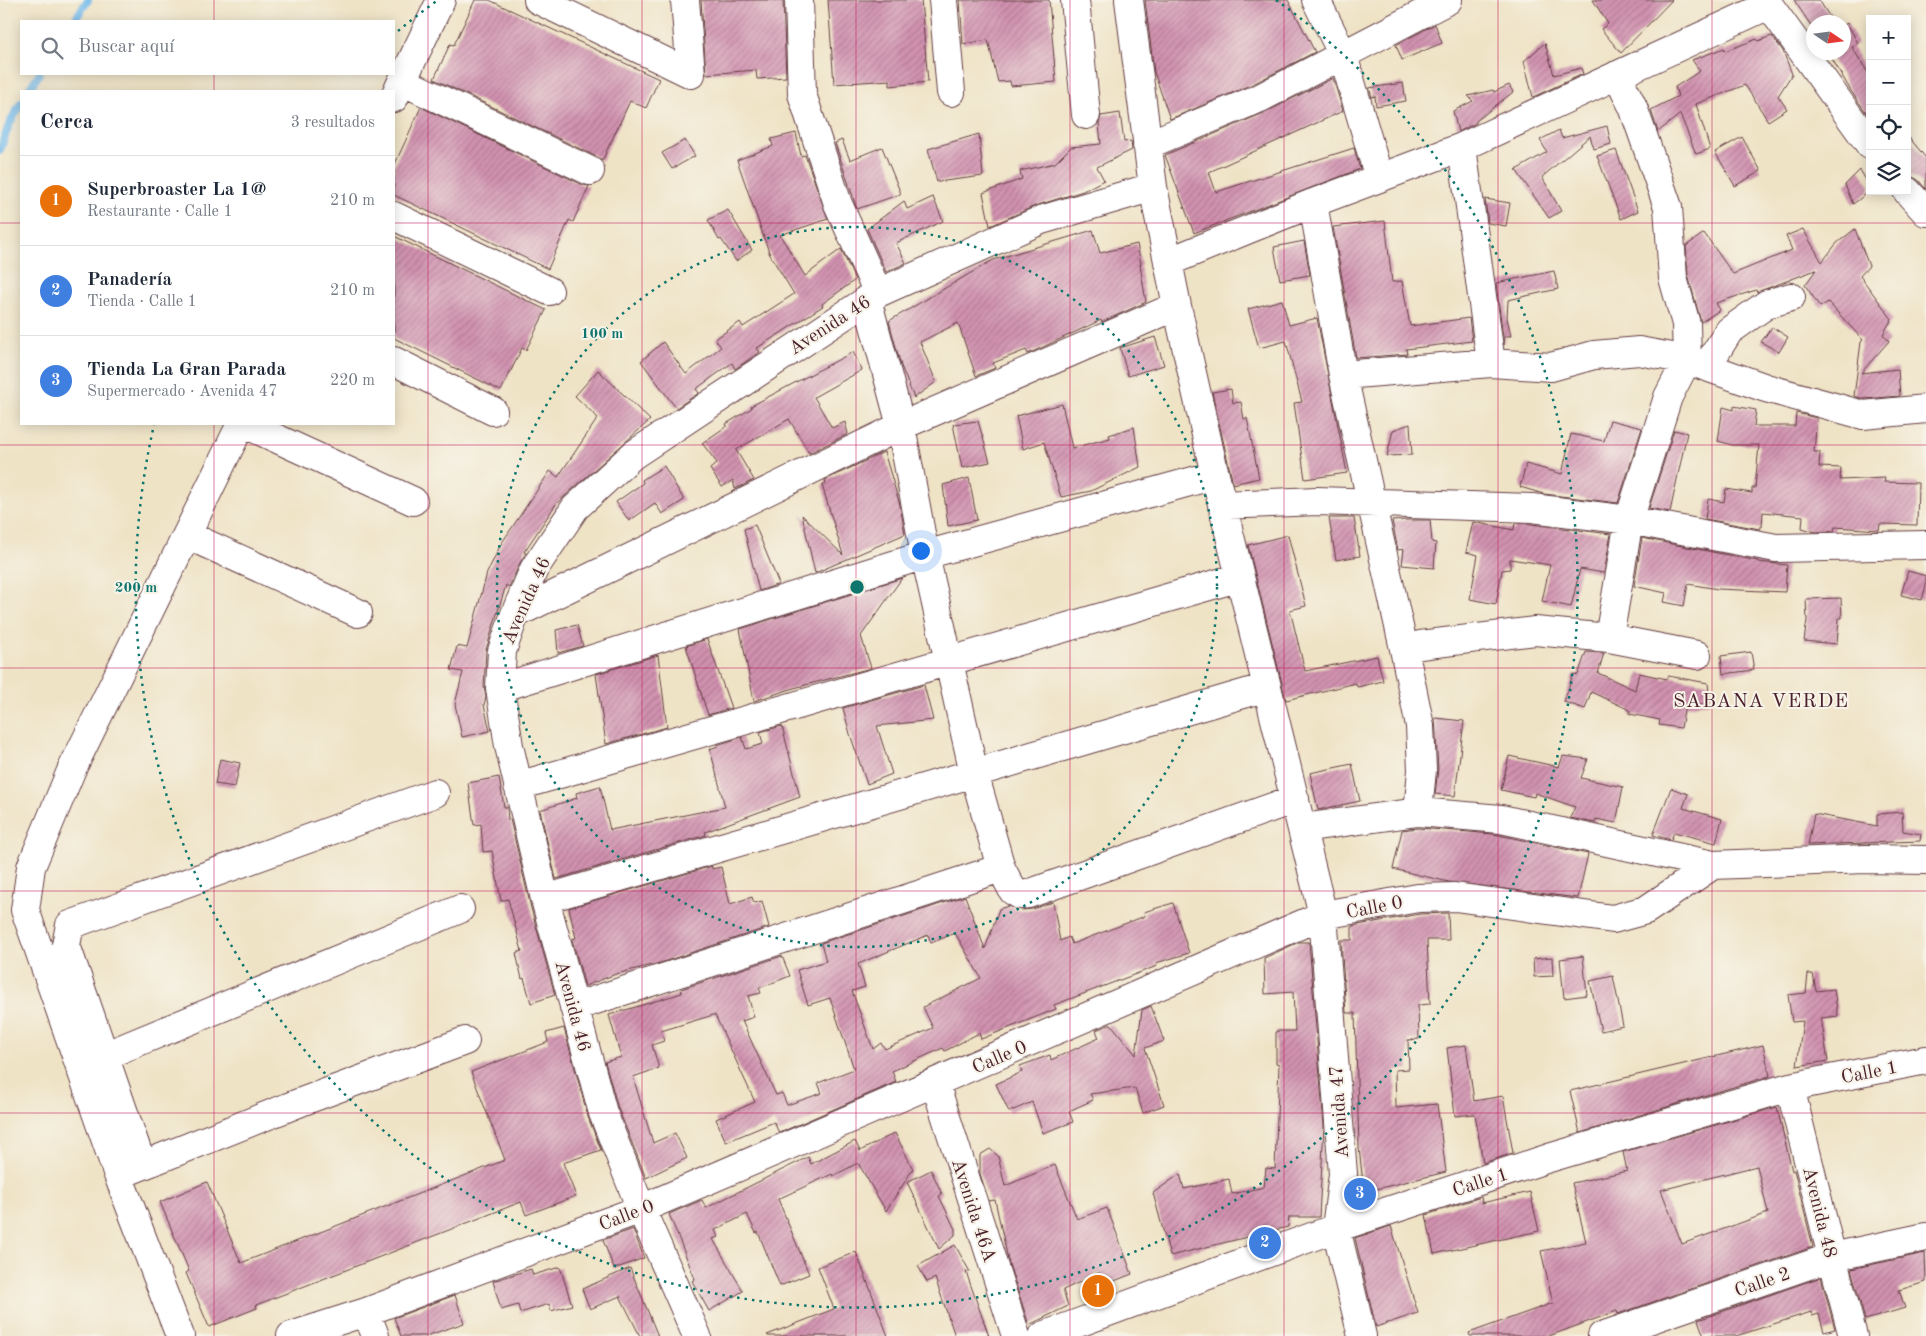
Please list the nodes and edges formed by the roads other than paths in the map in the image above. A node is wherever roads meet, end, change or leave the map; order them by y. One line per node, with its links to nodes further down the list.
1 (441, 0): 13 (street)
2 (685, 0): 9 (street)
3 (799, 0): 28 (street)
4 (943, 0): 14 (street)
5 (1075, 0): 15 (street)
6 (1129, 0): 17 (street, Avenida 47)
7 (1316, 0): 11 (street)
8 (1448, 0): 11 (street)
9 (547, 2)
10 (1732, 9): 12 (street); 16 (street)
11 (1343, 55): 17 (street); 20 (street)
12 (1617, 75): 18 (street); 33 (street)
13 (398, 90): 19 (street)
14 (951, 92)
15 (1086, 116)
16 (1866, 139)
17 (1147, 145): 21 (street, Avenida 47)
18 (1462, 147): 20 (street); 32 (street)
19 (590, 171)
20 (1379, 178): 23 (street)
21 (1153, 187): 26 (street, Avenida 47); 28 (street, Avenida 46)
22 (1911, 195): 24 (street)
23 (1313, 203): 26 (street); 34 (street)
24 (1926, 212)
25 (395, 216): 27 (street)
26 (1168, 262): 30 (street, Avenida 47)
27 (549, 291)
28 (872, 296): 39 (street); 50 (street, Avenida 46)
29 (1791, 297): 33 (street)
30 (1177, 306): 39 (street); 40 (street, Avenida 47)
31 (395, 362): 36 (street)
32 (1491, 363): 33 (street); 34 (street)
33 (1697, 363): 35 (street); 44 (street)
34 (1343, 375): 42 (street)
35 (1926, 409)
36 (493, 411)
37 (241, 425): 45 (street)
38 (247, 425): 41 (street)
39 (901, 426): 47 (street); 50 (street)
40 (1215, 475): 43 (street, Avenida 47); 47 (street)
41 (413, 501)
42 (1371, 503): 43 (street); 44 (street); 52 (street)
43 (1222, 505): 48 (street, Avenida 47)
44 (1629, 520): 46 (street); 51 (street)
45 (186, 535): 49 (street); 75 (street)
46 (1926, 545)
47 (925, 555): 54 (street); 56 (street)
48 (1240, 577): 54 (street); 55 (street, Avenida 47)
49 (358, 613)
50 (515, 614): 56 (street, Avenida 46)
51 (1609, 638): 52 (street); 53 (street)
52 (1404, 649): 61 (street)
53 (1697, 655)
54 (950, 661): 57 (street); 58 (street)
55 (1267, 687): 57 (street); 60 (street, Avenida 47)
56 (500, 688): 58 (street, Avenida 46)
57 (974, 773): 65 (street); 66 (street)
58 (518, 786): 66 (street, Avenida 46)
59 (435, 793): 71 (street)
60 (1294, 799): 62 (street, Avenida 47); 65 (street)
61 (1418, 812): 62 (street); 64 (street)
62 (1302, 828): 68 (street, Avenida 47)
63 (1926, 860): 64 (street)
64 (1713, 865): 68 (street, Calle 0)
65 (1001, 868): 69 (street)
66 (546, 899): 69 (street, Avenida 46)
67 (460, 909): 71 (street)
68 (1323, 915): 73 (street, Calle 0); 77 (street, Avenida 47)
69 (574, 1008): 76 (street, Avenida 46)
70 (465, 1041): 75 (street)
71 (104, 1056): 75 (street)
72 (1926, 1060): 74 (street, Calle 1)
73 (935, 1084): 76 (street, Calle 0); 84 (street, Avenida 46A)
74 (1790, 1087): 77 (street, Calle 1); 79 (street, Avenida 48)
75 (130, 1170): 81 (street)
76 (640, 1209): 80 (street, Calle 0); 83 (street, Avenida 46)
77 (1336, 1228): 85 (street, Calle 1); 86 (street, Avenida 47)
78 (1926, 1237): 79 (street, Calle 2)
79 (1832, 1257): 87 (street, Calle 2); 88 (street, Avenida 48)
80 (370, 1324): 82 (street, Calle 0)
81 (180, 1336)
82 (292, 1336)
83 (697, 1336)
84 (1016, 1336)
85 (1043, 1336)
86 (1362, 1336)
87 (1602, 1336)
88 (1853, 1336)

